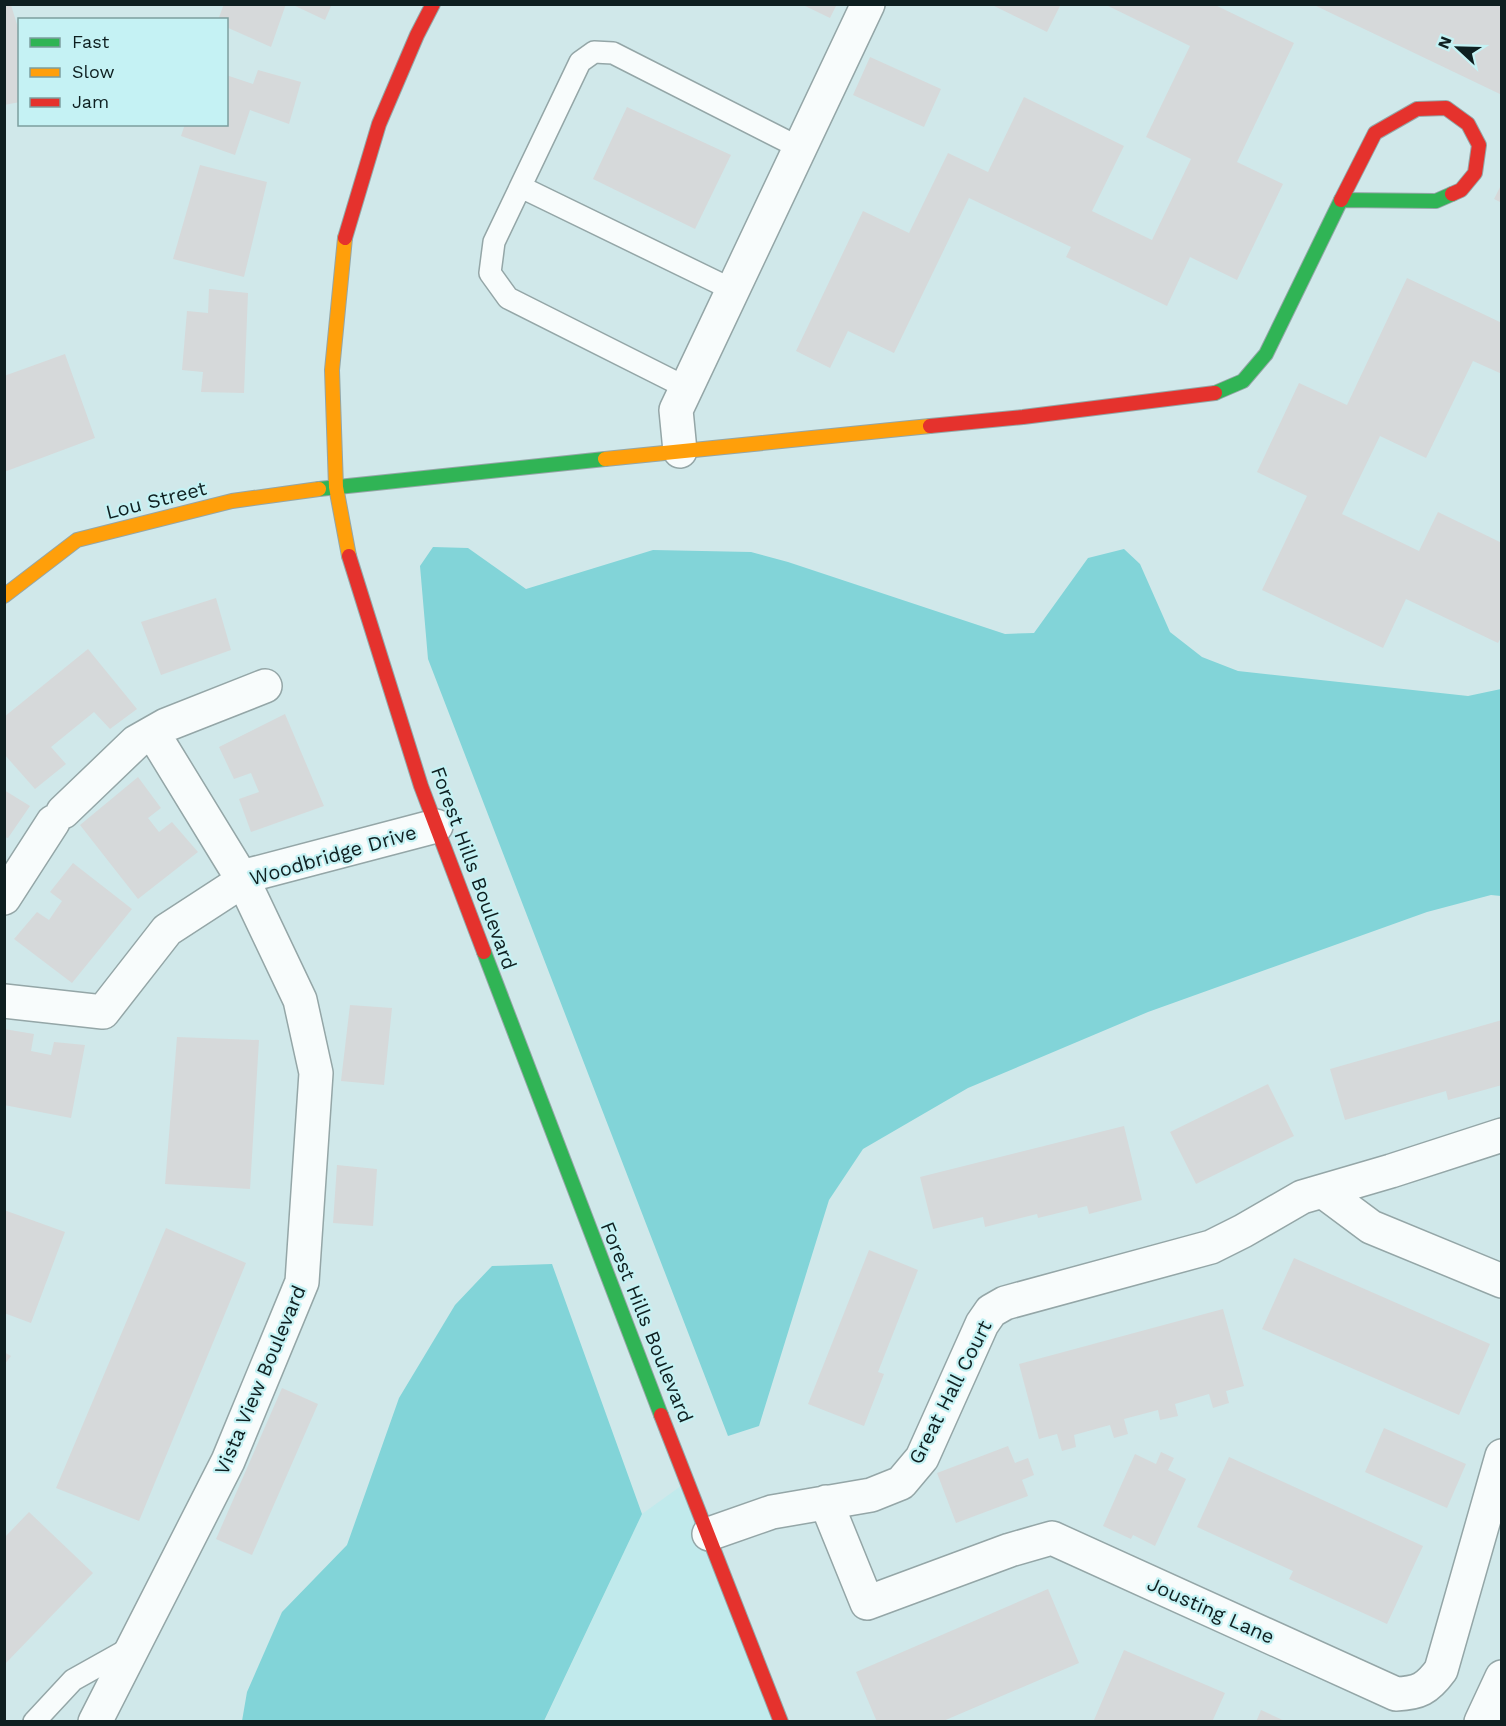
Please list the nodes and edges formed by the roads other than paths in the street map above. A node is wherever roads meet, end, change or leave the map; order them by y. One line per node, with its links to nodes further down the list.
1 (433, 4): 9 (street, Forest Hills Boulevard)
2 (868, 4): 3 (street)
3 (800, 148): 4 (lane); 6 (street)
4 (521, 187): 6 (lane); 7 (lane)
5 (1341, 200): 5 (street, Lou Street); 8 (street, Lou Street)
6 (733, 290): 7 (street)
7 (687, 388): 8 (street)
8 (680, 451): 9 (street, Lou Street)
9 (336, 488): 10 (street, Lou Street); 13 (street, Forest Hills Boulevard)
10 (4, 596)
11 (265, 686): 12 (street)
12 (153, 733): 14 (street, Vista View Boulevard); 15 (street)
13 (436, 826): 14 (street, Woodbridge Drive); 22 (street, Forest Hills Boulevard)
14 (243, 880): 16 (street, Woodbridge Drive); 23 (street, Vista View Boulevard)
15 (4, 897)
16 (4, 1001)
17 (1502, 1135): 18 (street, Great Hall Court)
18 (1324, 1192): 19 (street); 21 (street, Great Hall Court)
19 (1502, 1281)
20 (1502, 1456): 21 (street, Jousting Lane)
21 (826, 1502): 22 (street, Great Hall Court)
22 (709, 1534): 27 (street, Forest Hills Boulevard)
23 (132, 1647): 25 (lane); 26 (street, Vista View Boulevard)
24 (1502, 1677): 28 (street)
25 (34, 1722)
26 (95, 1722)
27 (782, 1722)
28 (1481, 1722)

